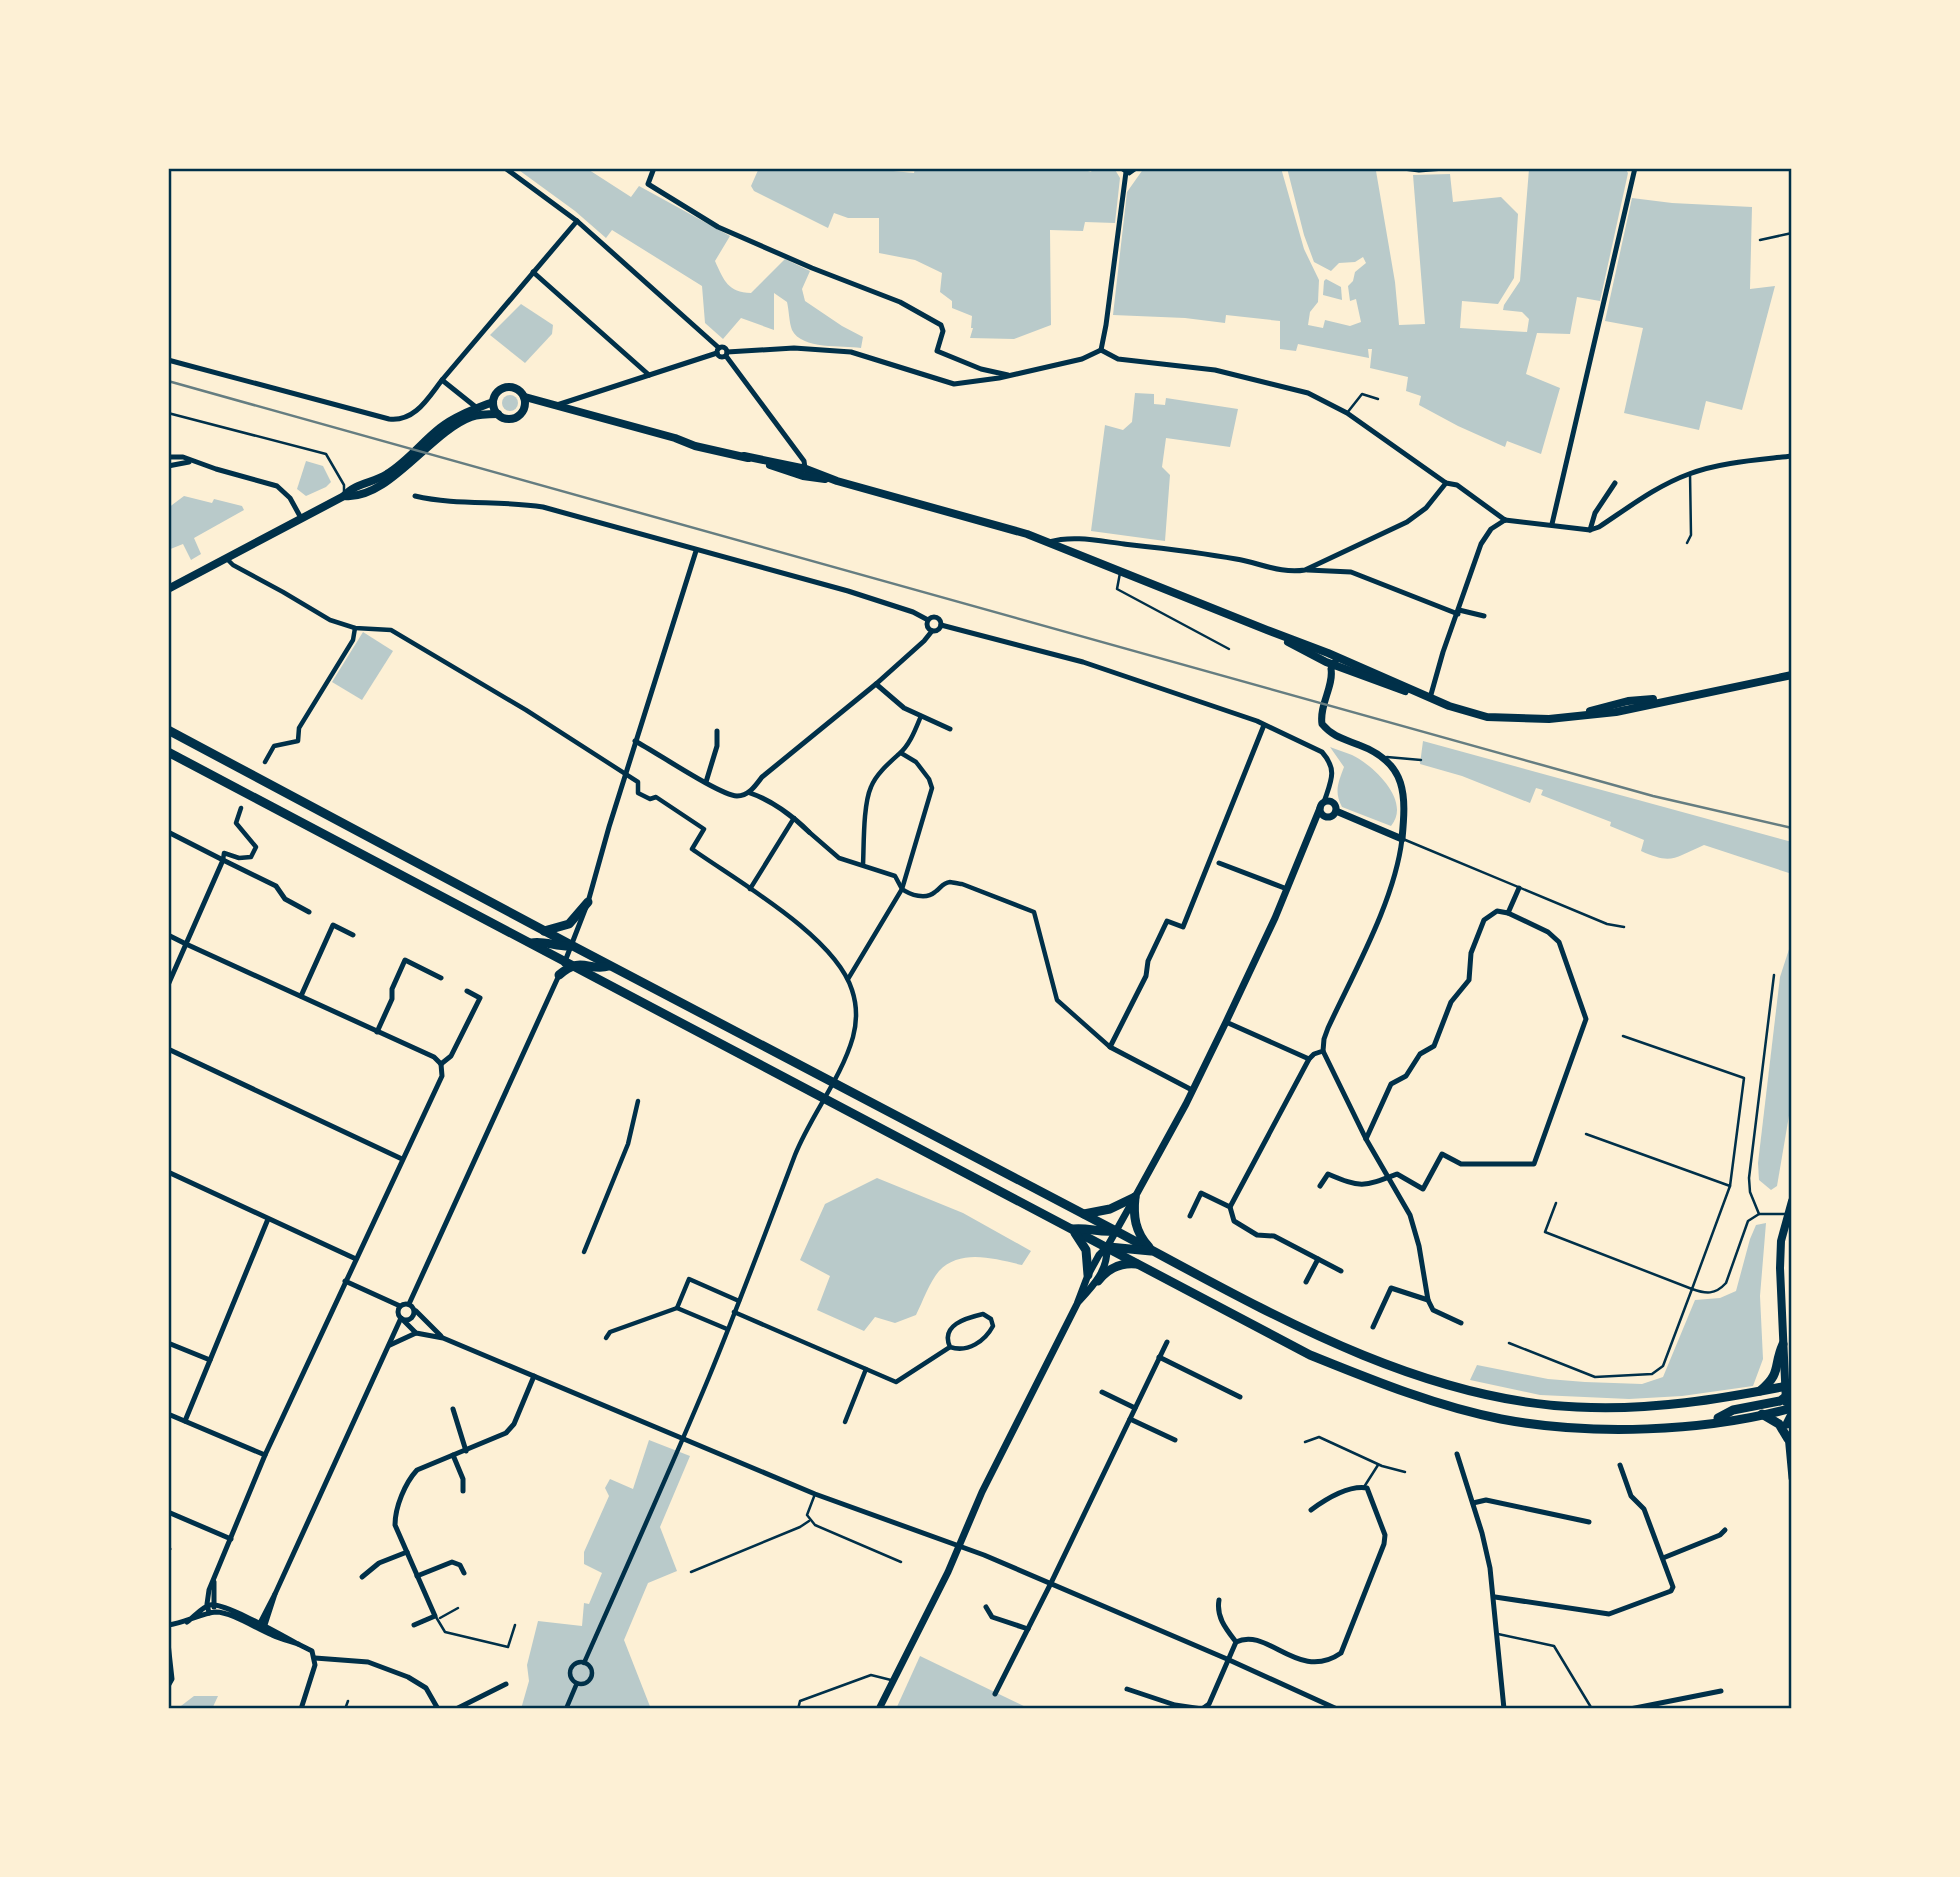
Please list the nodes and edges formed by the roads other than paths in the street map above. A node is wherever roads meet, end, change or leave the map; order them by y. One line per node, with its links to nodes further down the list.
1 (505, 168): 8 (street)
2 (654, 168): 16 (street)
3 (1136, 168): 7 (street)
4 (1403, 168): 5 (street)
5 (1445, 168)
6 (1635, 168): 43 (street)
7 (1124, 170): 12 (street)
8 (577, 221): 11 (street); 13 (street)
9 (1792, 233): 10 (lane)
10 (1760, 240)
11 (533, 272): 17 (street); 18 (street)
12 (1101, 350): 16 (street); 26 (street)
13 (718, 351): 14 (street); 17 (street)
14 (727, 354): 16 (street); 33 (street)
15 (168, 360): 18 (street)
16 (1008, 374)
17 (649, 375): 22 (street)
18 (442, 380): 24 (street)
19 (525, 397): 21 (main road); 22 (main road); 23 (main road)
20 (1378, 399): 26 (lane)
21 (493, 402): 24 (main road); 27 (main road)
22 (554, 406): 23 (main road); 28 (main road)
23 (526, 407): 27 (main road)
24 (477, 408): 39 (main road)
25 (168, 413): 39 (lane)
26 (1347, 413): 37 (street)
27 (498, 414): 39 (main road)
28 (744, 456): 33 (main road); 34 (main road)
29 (1792, 456): 35 (street)
30 (168, 457): 31 (street)
31 (192, 462): 32 (street); 41 (street)
32 (168, 466)
33 (805, 468): 34 (main road); 36 (main road)
34 (784, 469): 36 (main road)
35 (1689, 473): 44 (street); 46 (lane)
36 (837, 481): 45 (main road)
37 (1446, 483): 42 (street); 50 (street)
38 (1615, 483): 44 (street)
39 (344, 496): 41 (main road)
40 (415, 496): 47 (street)
41 (301, 518): 48 (main road)
42 (1505, 520): 43 (street); 52 (street)
43 (1552, 524): 44 (street)
44 (1590, 530)
45 (1049, 542): 49 (main road); 50 (street)
46 (1687, 542)
47 (696, 551): 54 (street); 68 (street)
48 (227, 558): 51 (main road); 56 (street)
49 (1121, 570): 58 (lane); 59 (main road)
50 (1305, 570): 52 (street)
51 (168, 589)
52 (1458, 612): 53 (street); 62 (street)
53 (1484, 616)
54 (928, 620): 55 (street); 57 (street)
55 (941, 625): 57 (street); 64 (street)
56 (355, 628): 73 (street); 89 (street)
57 (932, 631): 61 (street)
58 (1229, 649)
59 (1337, 662): 62 (main road); 62 (main road); 71 (street)
60 (1792, 675): 62 (main road)
61 (876, 684): 63 (street); 75 (street)
62 (1430, 698)
63 (921, 716): 65 (street); 70 (street)
64 (1264, 725): 76 (street); 114 (street)
65 (950, 729)
66 (168, 730): 96 (main road)
67 (717, 731): 74 (street)
68 (635, 741): 74 (street); 92 (street)
69 (168, 752): 99 (main road)
70 (901, 753): 87 (street); 90 (street)
71 (1380, 757): 72 (lane); 84 (street)
72 (1420, 760)
73 (265, 762)
74 (706, 782): 75 (street)
75 (750, 793): 80 (street)
76 (1322, 805): 78 (street); 79 (street); 83 (street)
77 (241, 808): 85 (street)
78 (1336, 811): 79 (street); 84 (street)
79 (1328, 817): 83 (street)
80 (794, 818): 82 (street); 89 (street)
81 (168, 832): 85 (street)
82 (810, 832): 87 (street)
83 (1311, 833): 91 (street)
84 (1402, 839): 88 (lane); 116 (street)
85 (223, 860): 93 (street); 100 (street)
86 (1219, 863): 91 (street)
87 (863, 864): 90 (street)
88 (1519, 888): 94 (street); 95 (lane)
89 (750, 889): 107 (street)
90 (902, 889): 107 (street); 114 (street)
91 (1287, 889): 111 (street)
92 (588, 902): 96 (main road); 101 (street)
93 (309, 912)
94 (1508, 913): 122 (street); 125 (street)
95 (1624, 927)
96 (544, 931): 101 (main road)
97 (168, 935): 100 (street)
98 (354, 935): 110 (street)
99 (531, 943): 101 (main road); 102 (main road)
100 (186, 944): 108 (street); 110 (street)
101 (573, 946): 102 (street); 103 (main road)
102 (569, 964): 103 (main road); 104 (main road); 138 (main road)
103 (610, 966): 132 (main road)
104 (559, 975): 154 (street)
105 (1774, 975): 133 (lane)
106 (441, 978): 112 (street)
107 (848, 979): 153 (street)
108 (168, 985)
109 (467, 991): 118 (street)
110 (301, 996): 112 (street)
111 (1226, 1022): 117 (street); 119 (street)
112 (377, 1032): 118 (street)
113 (1623, 1036): 127 (lane)
114 (1110, 1047): 119 (street)
115 (168, 1049): 123 (street)
116 (1323, 1051): 117 (street); 122 (street)
117 (1309, 1059): 131 (street)
118 (441, 1064): 123 (street)
119 (1192, 1090): 128 (street)
120 (638, 1101): 142 (street)
121 (1586, 1134): 127 (lane)
122 (1366, 1139): 125 (street)
123 (402, 1159): 143 (street)
124 (168, 1172): 136 (street)
125 (1388, 1178): 126 (street); 152 (street)
126 (1320, 1186)
127 (1730, 1186): 151 (lane)
128 (1135, 1196): 132 (main road); 139 (street); 141 (main road)
129 (1792, 1201): 134 (main road)
130 (1556, 1203): 151 (lane)
131 (1230, 1206): 135 (street); 144 (street)
132 (1083, 1214): 139 (main road)
133 (1759, 1214): 134 (lane); 151 (lane)
134 (1791, 1215): 137 (main road); 170 (main road)
135 (1190, 1216)
136 (268, 1219): 143 (street); 174 (street)
137 (1792, 1226)
138 (1071, 1229): 139 (main road); 140 (main road); 147 (main road)
139 (1116, 1231): 140 (street); 141 (main road)
140 (1107, 1247): 141 (main road); 145 (main road); 147 (street); 149 (street)
141 (1152, 1251): 179 (main road)
142 (584, 1252)
143 (355, 1259): 148 (street)
144 (1318, 1259): 146 (street); 150 (street)
145 (1142, 1265): 149 (main road); 189 (main road)
146 (1341, 1271)
147 (1088, 1275): 155 (street)
148 (345, 1281): 156 (street); 196 (street)
149 (1097, 1281): 155 (street)
150 (1306, 1282)
151 (1692, 1289): 169 (lane)
152 (1428, 1300): 161 (street); 162 (street)
153 (738, 1301): 157 (street); 159 (street)
154 (409, 1304): 156 (street); 158 (street)
155 (1077, 1304): 212 (street)
156 (400, 1306): 160 (street)
157 (677, 1308): 163 (street); 166 (street)
158 (415, 1309): 160 (street); 165 (street)
159 (734, 1312): 163 (street); 175 (street)
160 (402, 1319): 164 (street); 171 (street)
161 (1461, 1323)
162 (1373, 1327)
163 (727, 1329): 237 (street)
164 (416, 1333): 165 (street); 171 (street)
165 (443, 1338): 176 (street)
166 (606, 1338)
167 (1167, 1342): 173 (street)
168 (168, 1343): 174 (street)
169 (1509, 1343)
170 (1783, 1344): 177 (main road); 179 (main road)
171 (390, 1345): 230 (street)
172 (950, 1347): 172 (street); 175 (street)
173 (1159, 1357): 180 (street); 181 (street)
174 (210, 1360): 187 (street)
175 (866, 1369): 188 (street)
176 (534, 1376): 194 (street); 204 (street)
177 (1789, 1391): 179 (main road); 183 (main road); 189 (main road)
178 (1102, 1392): 181 (street)
179 (1759, 1392)
180 (1240, 1397)
181 (1135, 1408): 186 (street)
182 (453, 1409): 194 (street)
183 (1790, 1410): 185 (main road); 190 (main road)
184 (168, 1414): 187 (street)
185 (1762, 1415): 189 (main road); 191 (main road)
186 (1130, 1419): 192 (street); 220 (street)
187 (185, 1421): 196 (street)
188 (845, 1422)
189 (1710, 1423)
190 (1787, 1424): 191 (street)
191 (1788, 1439): 201 (street)
192 (1175, 1440)
193 (1305, 1442): 198 (lane)
194 (466, 1451): 197 (street)
195 (1457, 1454): 205 (street)
196 (265, 1455): 211 (street)
197 (453, 1455): 203 (street); 213 (street)
198 (1378, 1465): 200 (lane); 202 (lane)
199 (1620, 1465): 214 (street)
200 (1405, 1472)
201 (1792, 1478)
202 (1364, 1487): 206 (street); 233 (street)
203 (463, 1491)
204 (815, 1493): 208 (lane); 212 (street)
205 (1473, 1503): 209 (street); 221 (street)
206 (1311, 1510)
207 (168, 1512): 211 (street)
208 (809, 1521): 215 (lane); 217 (lane)
209 (1590, 1522)
210 (1726, 1530): 214 (street)
211 (231, 1539): 225 (street)
212 (960, 1546): 220 (street); 238 (street)
213 (407, 1552): 218 (street); 219 (street)
214 (1663, 1558): 221 (street)
215 (901, 1562)
216 (464, 1573): 218 (street)
217 (691, 1573)
218 (417, 1576): 226 (street)
219 (362, 1577)
220 (1051, 1583): 231 (street); 236 (street)
221 (1494, 1597): 232 (street)
222 (1219, 1600): 233 (street)
223 (985, 1607): 231 (street)
224 (458, 1608): 226 (lane)
225 (211, 1609): 227 (street); 230 (street)
226 (436, 1618): 228 (street); 229 (lane)
227 (168, 1625)
228 (414, 1625)
229 (515, 1625)
230 (260, 1627): 235 (street)
231 (1028, 1629): 244 (street)
232 (1498, 1634): 254 (street); 255 (lane)
233 (1236, 1642): 236 (street)
234 (168, 1643): 241 (street)
235 (315, 1658): 246 (street); 248 (street)
236 (1227, 1659): 242 (street); 253 (street)
237 (584, 1663): 239 (street); 239 (street)
238 (894, 1681): 251 (lane); 252 (street)
239 (577, 1683): 250 (street)
240 (506, 1684): 249 (street)
241 (168, 1686)
242 (1126, 1689)
243 (1721, 1691): 256 (street)
244 (995, 1693)
245 (348, 1701): 247 (lane)
246 (301, 1709)
247 (345, 1709)
248 (438, 1709)
249 (456, 1709)
250 (566, 1709)
251 (798, 1709)
252 (879, 1709)
253 (1337, 1709)
254 (1504, 1709)
255 (1592, 1709)
256 (1630, 1709)

